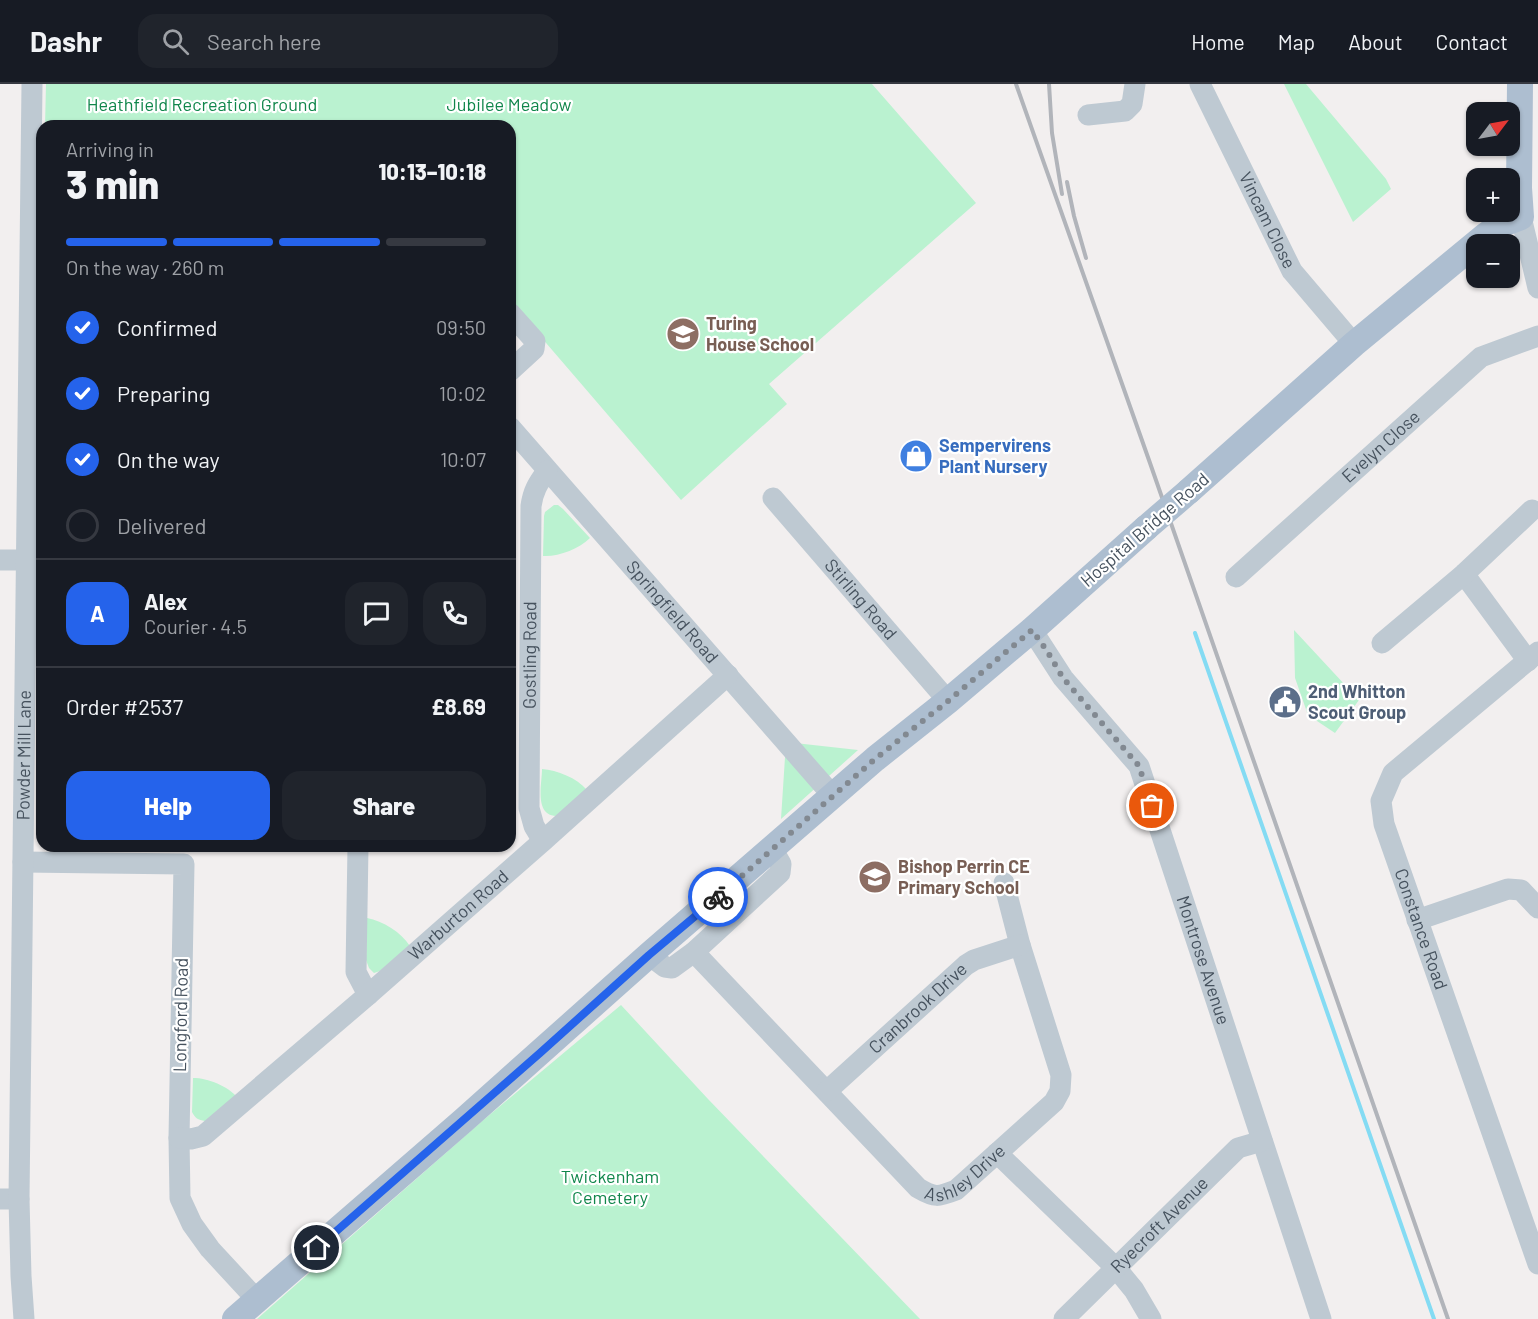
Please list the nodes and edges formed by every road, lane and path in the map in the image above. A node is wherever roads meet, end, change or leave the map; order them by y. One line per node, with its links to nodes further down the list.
1 (32, 84): 17 (street, Powder Mill Lane)
2 (1135, 84): 5 (street)
3 (1200, 84): 10 (street, Vincam Close)
4 (1520, 84): 6 (main road)
5 (1088, 116)
6 (1521, 217): 7 (street); 10 (main road, Hospital Bridge Road)
7 (1538, 288)
8 (516, 320): 11 (street)
9 (1538, 336): 19 (street, Evelyn Close)
10 (1354, 344): 20 (main road, Hospital Bridge Road, bridge)
11 (516, 366)
12 (516, 435): 13 (street, Springfield Road)
13 (547, 471): 23 (street, Springfield Road); 26 (street, Gostling Road)
14 (773, 498): 24 (street, Stirling Road)
15 (1532, 510): 18 (street)
16 (0, 560): 17 (street)
17 (26, 560): 29 (street, Powder Mill Lane)
18 (1464, 574): 21 (street); 22 (street)
19 (1236, 577)
20 (1032, 630): 24 (main road, Hospital Bridge Road); 39 (street, Montrose Avenue)
21 (1382, 643)
22 (1533, 657): 32 (street, Constance Road)
23 (728, 675): 25 (street, Springfield Road); 26 (street, Warburton Road)
24 (948, 701): 25 (main road, Hospital Bridge Road)
25 (833, 796): 27 (main road, Hospital Bridge Road)
26 (543, 841): 36 (street, Warburton Road)
27 (773, 850): 34 (street); 35 (main road, Hospital Bridge Road)
28 (358, 852): 36 (street)
29 (23, 862): 38 (street, Longford Road); 41 (street, Powder Mill Lane)
30 (1004, 883): 33 (street, Ashley Drive)
31 (1538, 909): 32 (street)
32 (1417, 920): 42 (street, Constance Road)
33 (1020, 945): 37 (street, Cranbrook Drive); 40 (street, Ashley Drive)
34 (694, 952): 35 (street); 37 (street, Ashley Drive)
35 (649, 955): 44 (main road, Hospital Bridge Road)
36 (368, 995): 38 (street, Warburton Road)
37 (827, 1091): 40 (street, Ashley Drive)
38 (179, 1138): 44 (street, Longford Road)
39 (1262, 1141): 43 (street, Ryecroft Avenue); 49 (street, Montrose Avenue)
40 (997, 1153): 43 (street)
41 (10, 1199): 45 (street, Powder Mill Lane)
42 (1538, 1264)
43 (1116, 1268): 47 (street, Ryecroft Avenue); 48 (street)
44 (257, 1300): 46 (main road, Hospital Bridge Road)
45 (24, 1319)
46 (235, 1319)
47 (1064, 1319)
48 (1151, 1319)
49 (1321, 1319)

